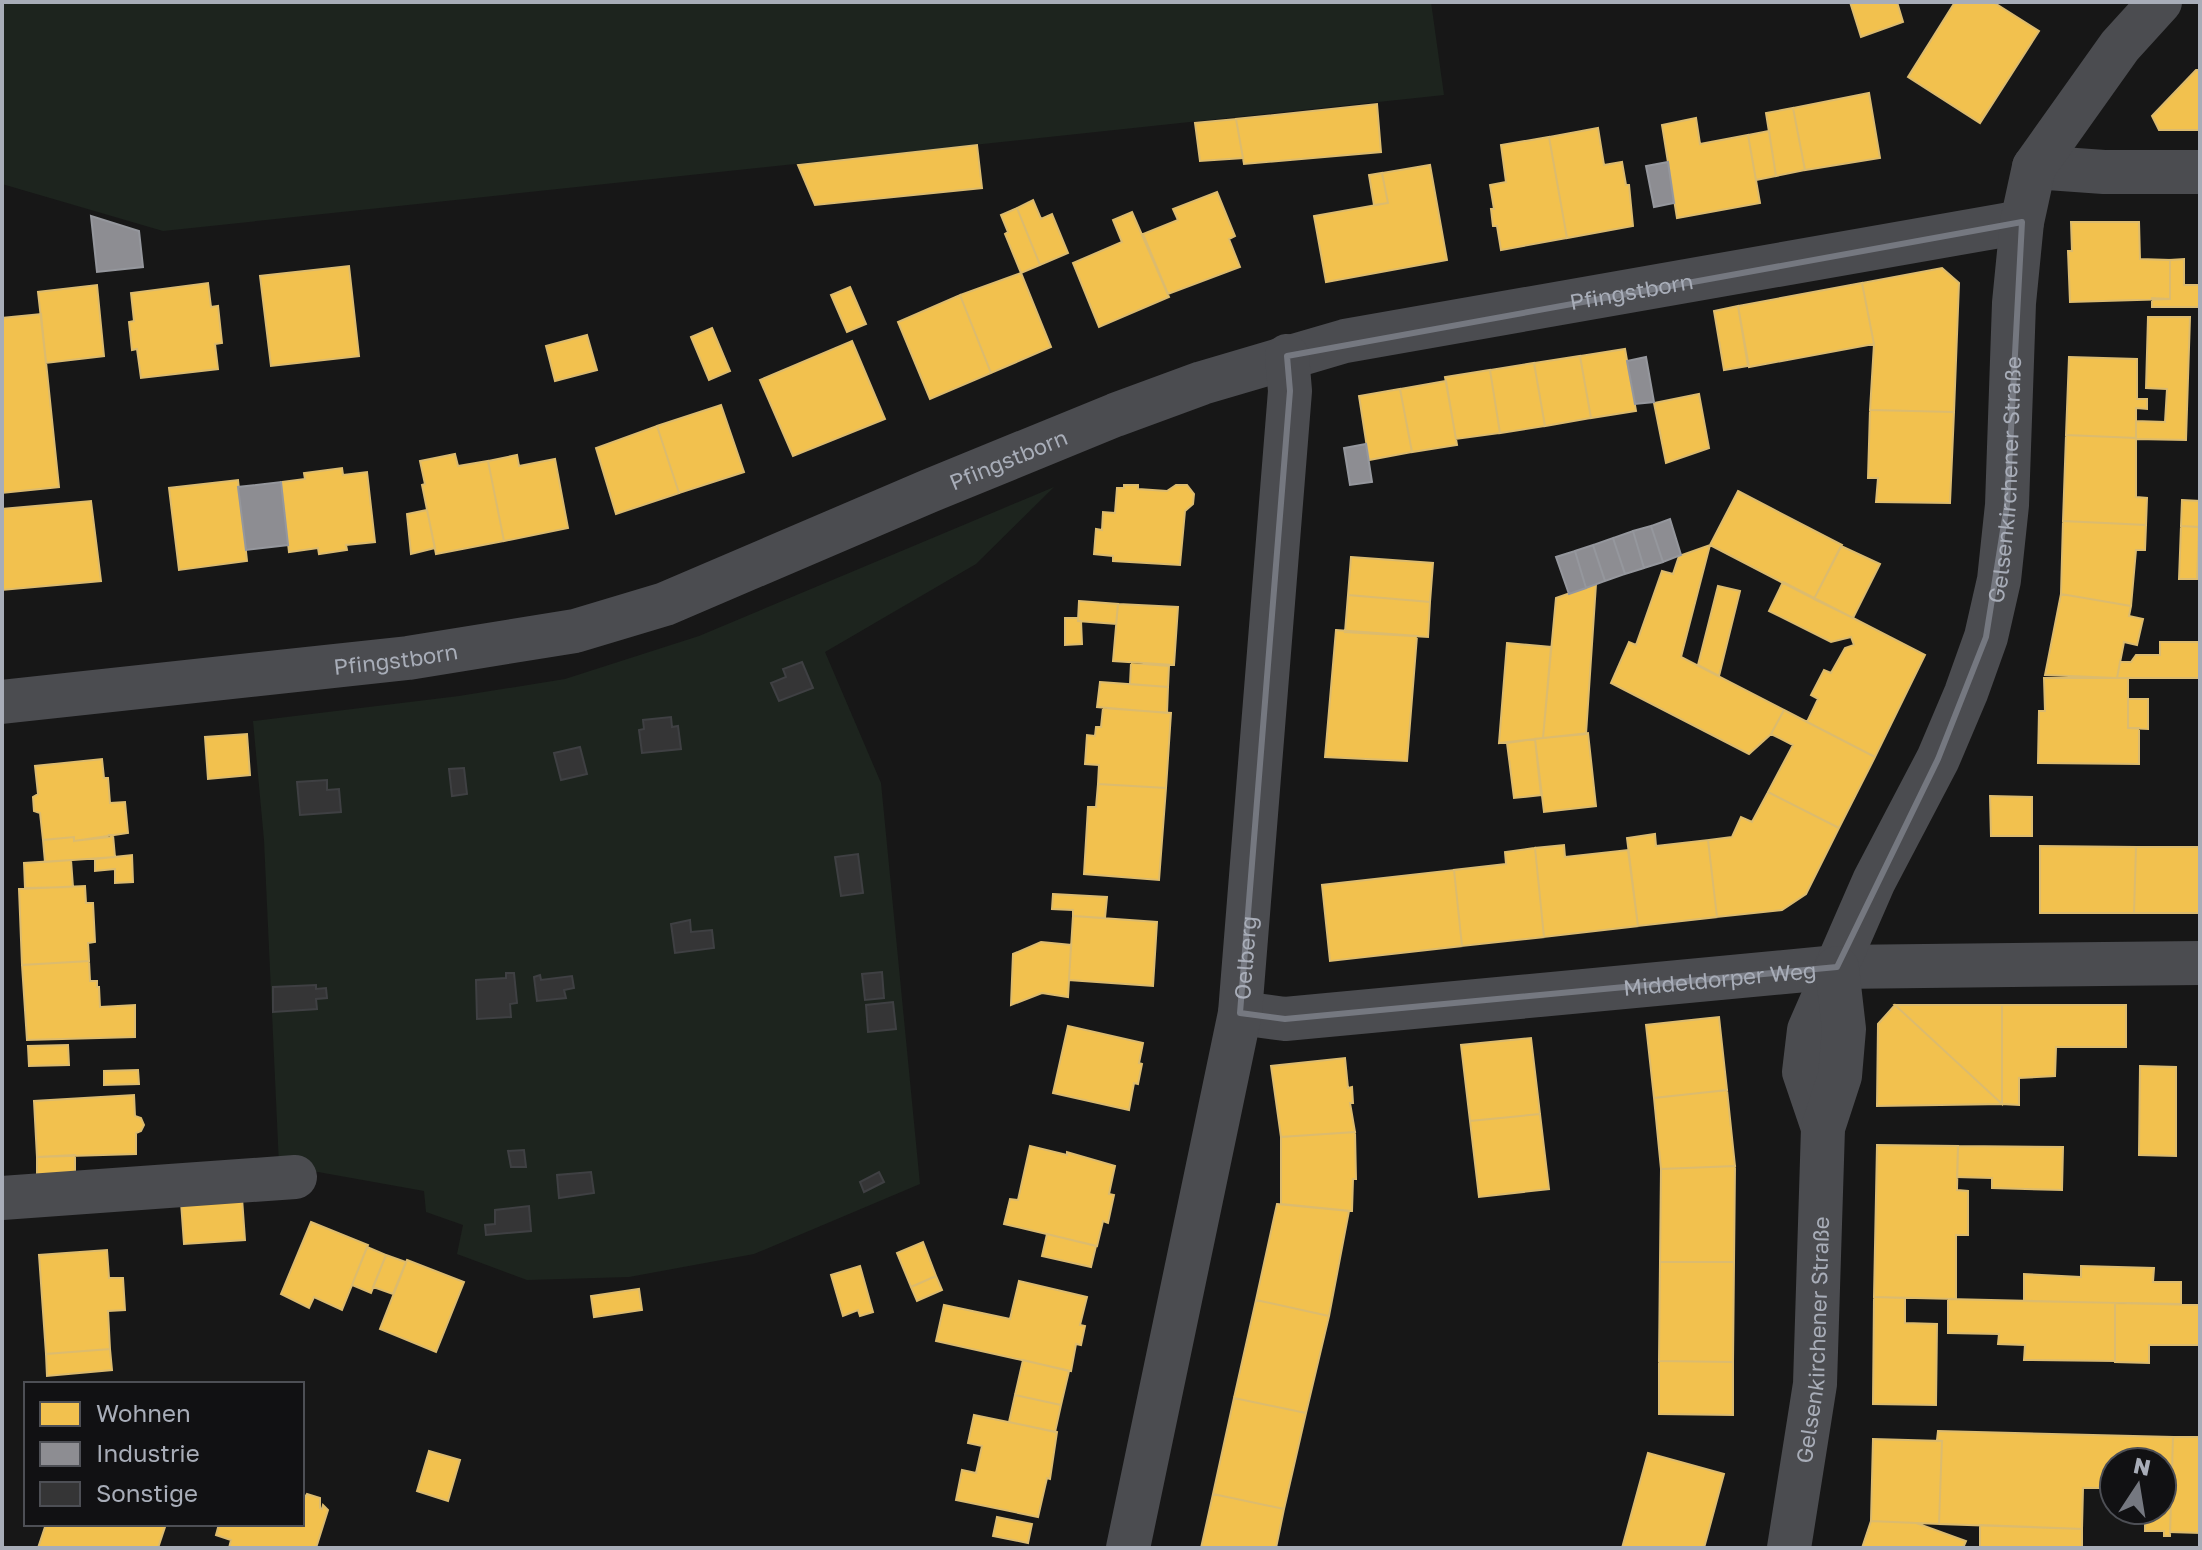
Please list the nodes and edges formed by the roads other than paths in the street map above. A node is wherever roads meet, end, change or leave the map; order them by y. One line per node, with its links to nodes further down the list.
1 (2160, 2): 2 (street, Gelsenkirchener Straße)
2 (2034, 167): 3 (street); 4 (street, Gelsenkirchener Straße)
3 (2200, 172)
4 (2022, 222): 5 (street, Pfingstborn); 8 (street, Gelsenkirchener Straße)
5 (1287, 356): 6 (street, Pfingstborn); 9 (street, Oelberg)
6 (2, 702)
7 (2200, 963): 8 (street, Middeldorper Weg)
8 (1837, 967): 9 (street, Middeldorper Weg); 13 (street, Gelsenkirchener Straße)
9 (1240, 1013): 12 (street, Oelberg)
10 (295, 1177): 11 (street)
11 (2, 1198)
12 (1128, 1548)
13 (1789, 1548)

